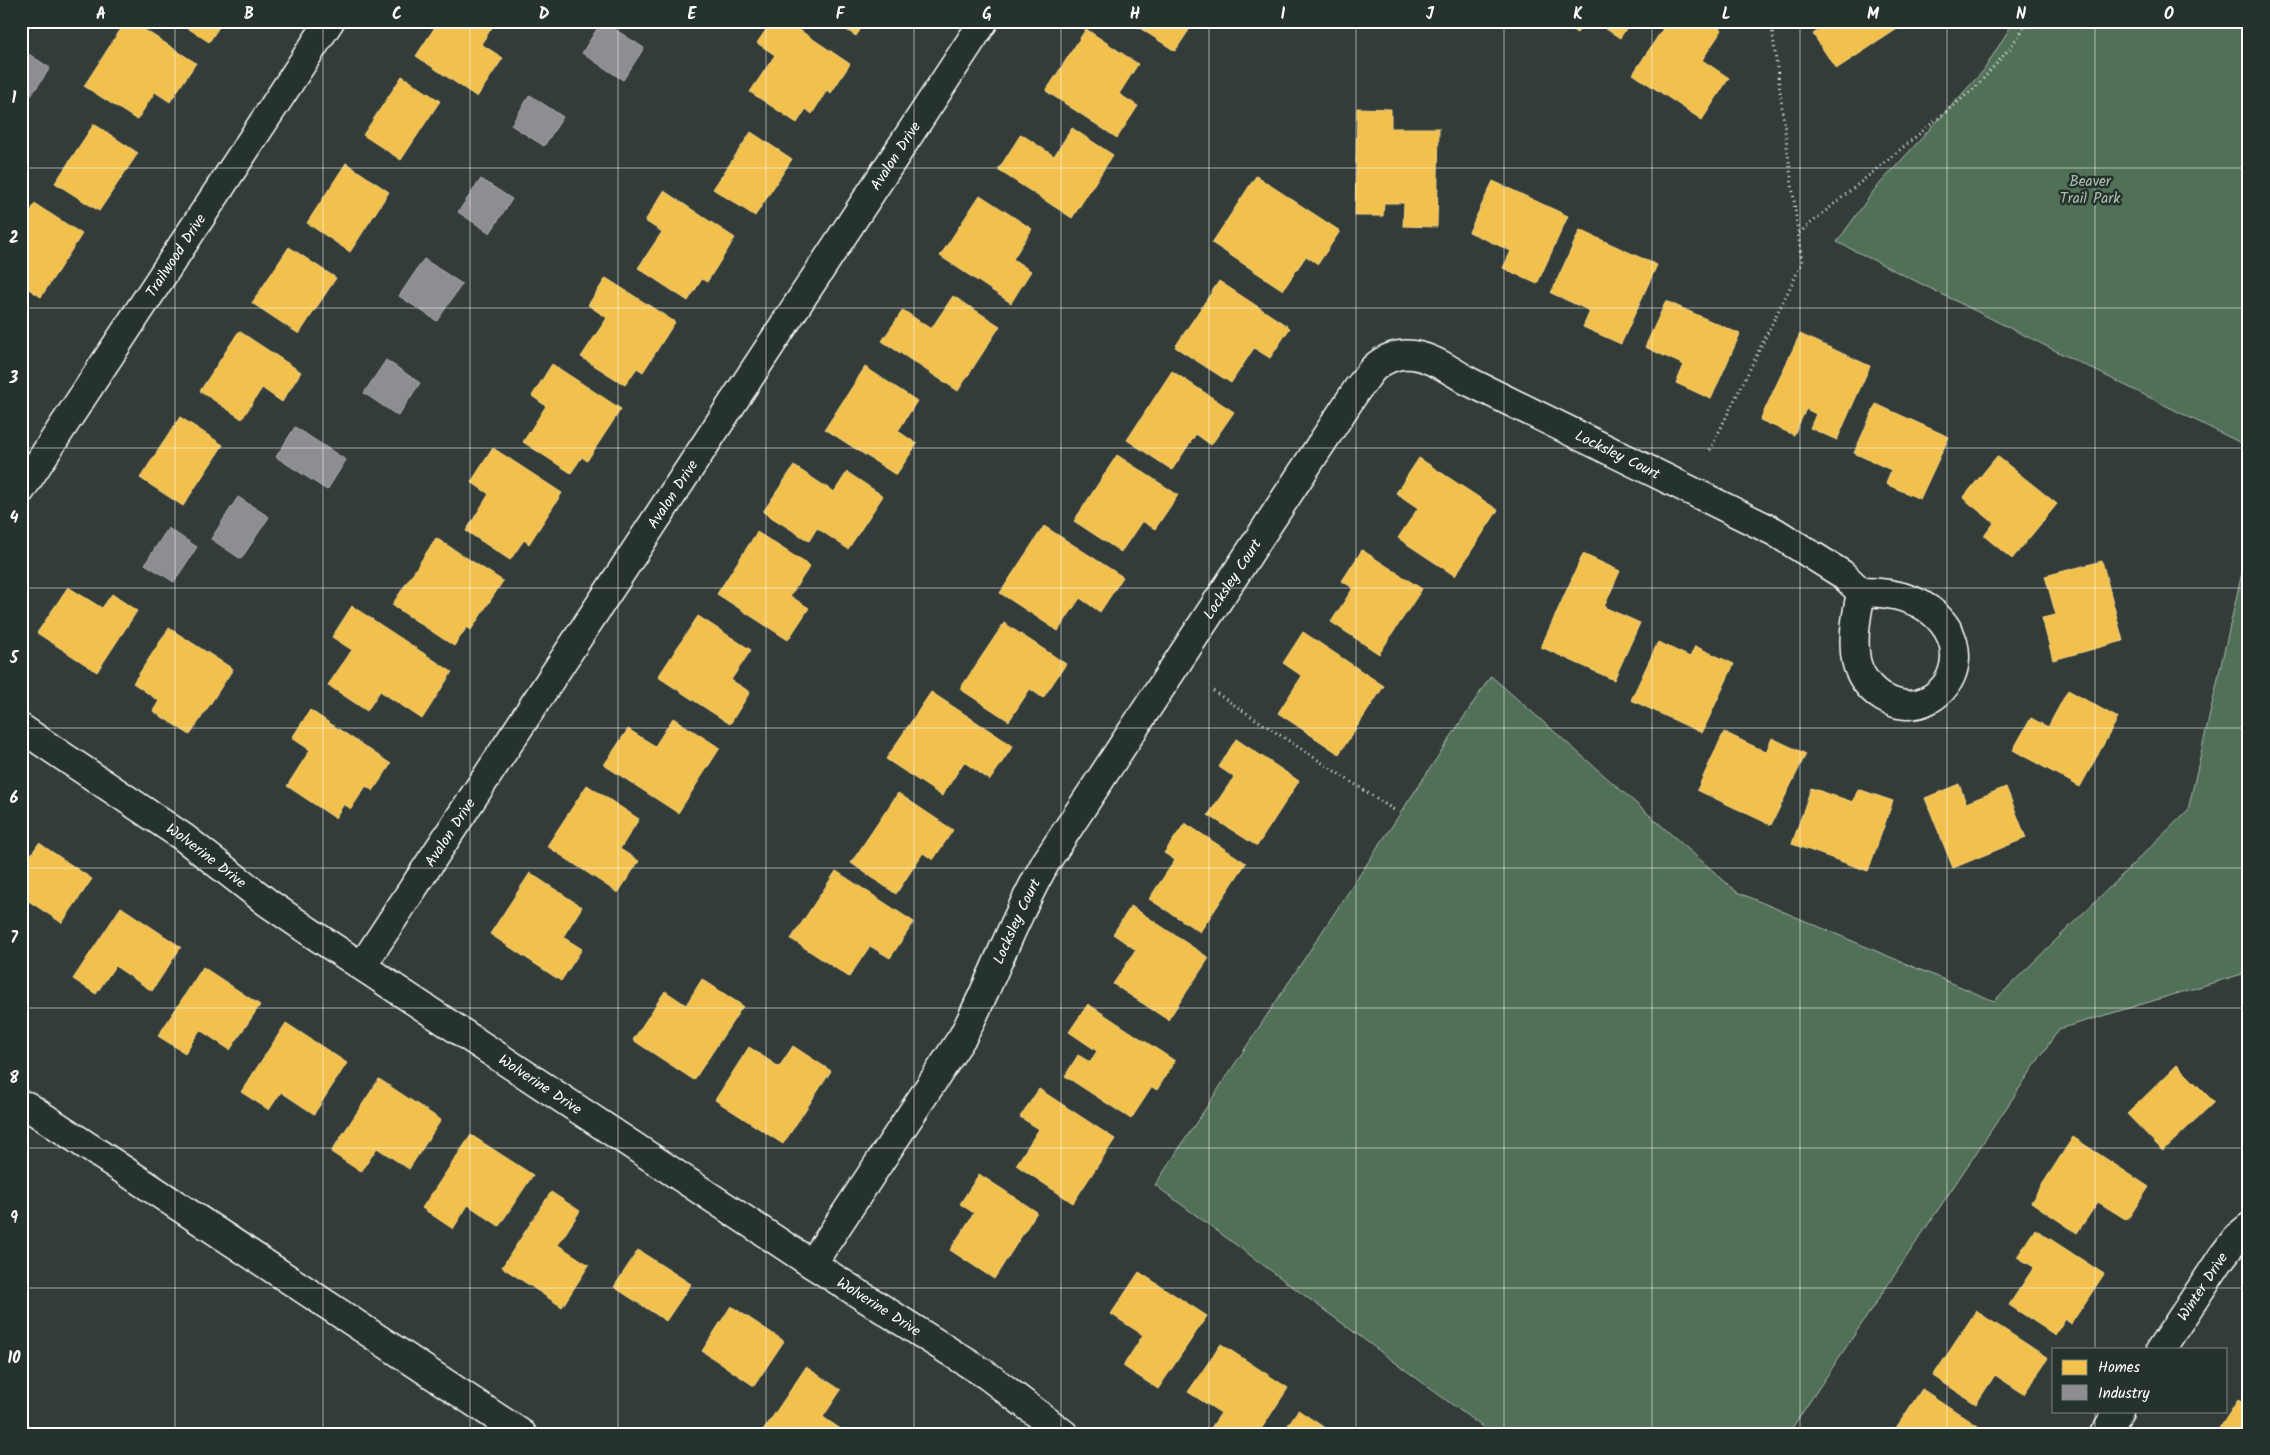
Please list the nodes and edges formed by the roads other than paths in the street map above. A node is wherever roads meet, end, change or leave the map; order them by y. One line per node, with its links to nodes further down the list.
1 (330, 21): 3 (street, Trailwood Drive)
2 (984, 21): 6 (street, Avalon Drive)
3 (21, 490)
4 (1861, 592): 4 (street); 9 (street, Locksley Court)
5 (21, 728): 6 (street, Wolverine Drive)
6 (362, 966): 9 (street, Wolverine Drive)
7 (21, 1106): 12 (street)
8 (2249, 1227): 10 (street, Winter Drive)
9 (812, 1264): 13 (street, Wolverine Drive)
10 (2162, 1348)
11 (2118, 1412): 14 (street)
12 (522, 1434)
13 (1064, 1434)
14 (2104, 1434)

